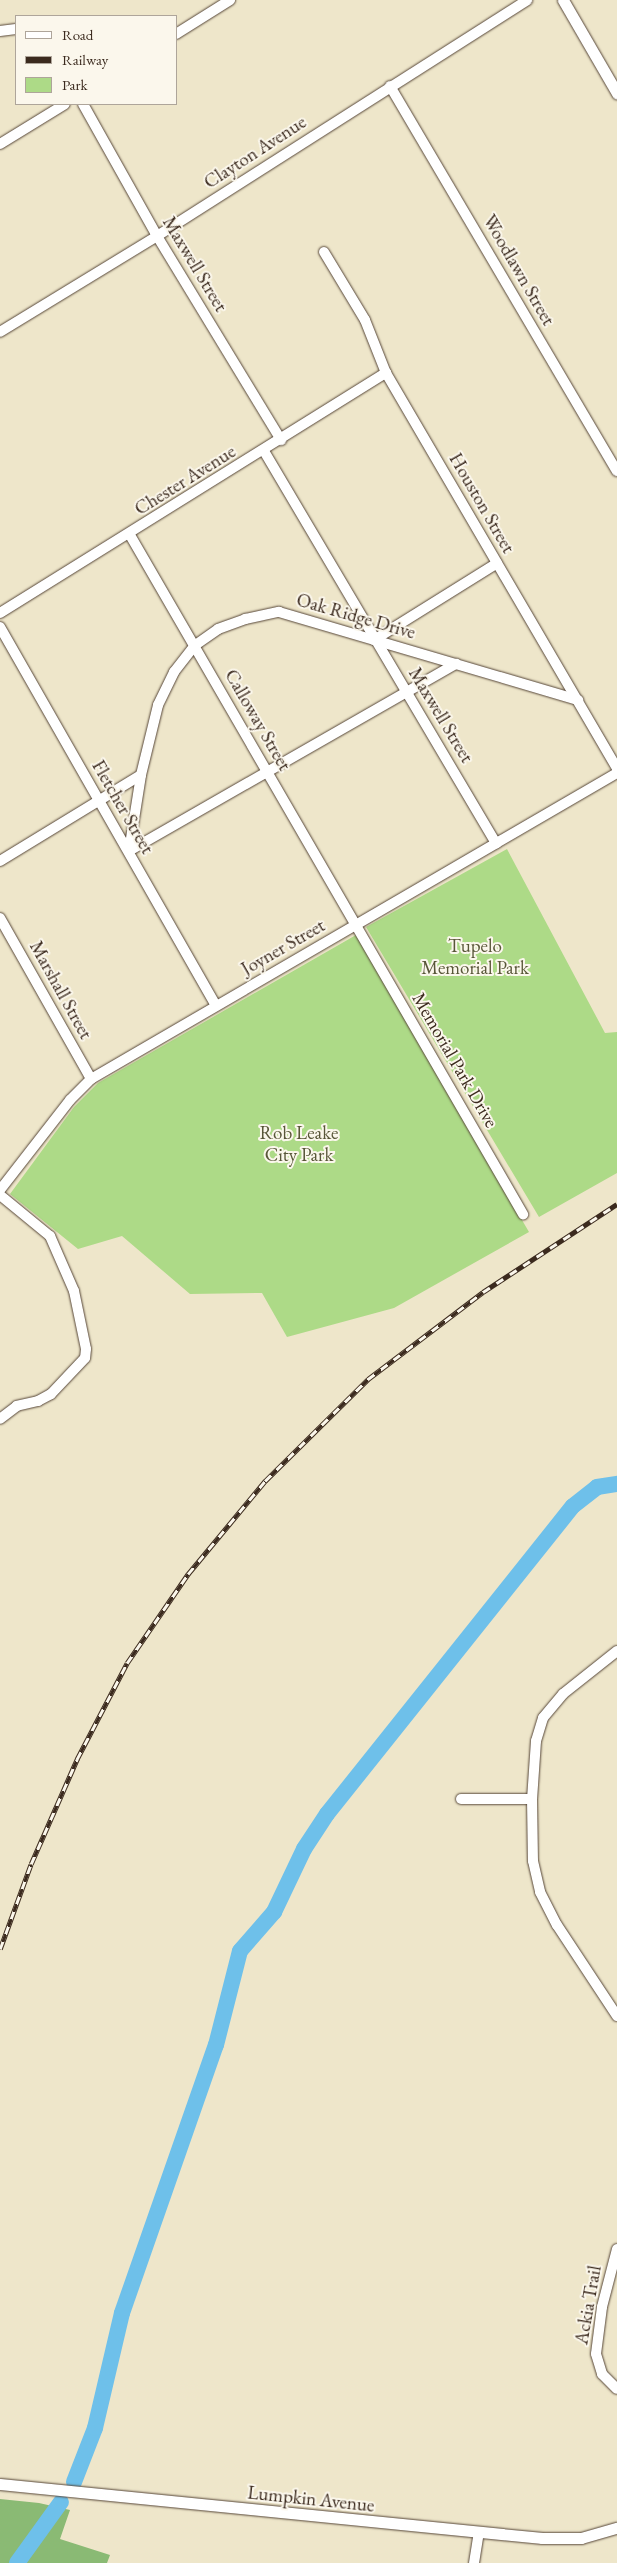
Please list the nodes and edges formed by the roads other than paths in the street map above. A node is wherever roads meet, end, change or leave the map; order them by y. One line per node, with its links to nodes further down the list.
1 (230, 0): 6 (street)
2 (527, 0): 7 (street, Clayton Avenue)
3 (562, 0): 8 (street)
4 (15, 29): 5 (street)
5 (0, 31)
6 (178, 33)
7 (390, 86): 12 (street, Clayton Avenue); 18 (street, Woodlawn Street)
8 (617, 93)
9 (62, 105): 11 (street)
10 (85, 105): 12 (street, Maxwell Street)
11 (0, 144)
12 (157, 236): 14 (street, Clayton Avenue); 16 (street, Maxwell Street)
13 (324, 252): 15 (street, Houston Street)
14 (0, 332)
15 (386, 373): 16 (street, Chester Avenue); 20 (street, Houston Street)
16 (281, 440): 17 (street, Chester Avenue)
17 (264, 451): 19 (street, Chester Avenue); 23 (street, Maxwell Street)
18 (617, 471)
19 (130, 535): 21 (street, Chester Avenue); 24 (street, Calloway Street)
20 (497, 563): 23 (street); 27 (street, Houston Street)
21 (0, 614)
22 (0, 627): 32 (street, Fletcher Street)
23 (374, 640): 24 (street, Oak Ridge Drive); 25 (street, Oak Ridge Drive); 26 (street, Maxwell Street)
24 (194, 646): 29 (street, Calloway Street); 31 (street, Oak Ridge Drive)
25 (456, 664): 26 (street); 27 (street, Oak Ridge Drive)
26 (407, 692): 29 (street); 33 (street, Maxwell Street)
27 (578, 700): 28 (street, Houston Street)
28 (617, 769)
29 (268, 772): 34 (street); 37 (street, Calloway Street)
30 (617, 773): 33 (street, Joyner Street)
31 (141, 775): 32 (street); 34 (street, Oak Ridge Drive)
32 (99, 802): 34 (street, Fletcher Street); 35 (street)
33 (496, 843): 37 (street, Joyner Street)
34 (129, 851): 38 (street, Fletcher Street)
35 (0, 861)
36 (0, 918): 39 (street, Marshall Street)
37 (357, 923): 38 (street, Joyner Street); 42 (street, Memorial Park Drive)
38 (216, 1006): 39 (street, Joyner Street)
39 (90, 1079): 40 (street, Joyner Street)
40 (0, 1190)
41 (0, 1195): 43 (street)
42 (523, 1214)
43 (0, 1419)
44 (617, 1651): 46 (street)
45 (461, 1799): 46 (street)
46 (532, 1799): 47 (street)
47 (617, 2016)
48 (617, 2250): 49 (street, Ackia Trail)
49 (617, 2389)
50 (0, 2484): 52 (street, Lumpkin Avenue)
51 (617, 2528): 52 (street, Lumpkin Avenue)
52 (479, 2533): 53 (street)
53 (474, 2563)

